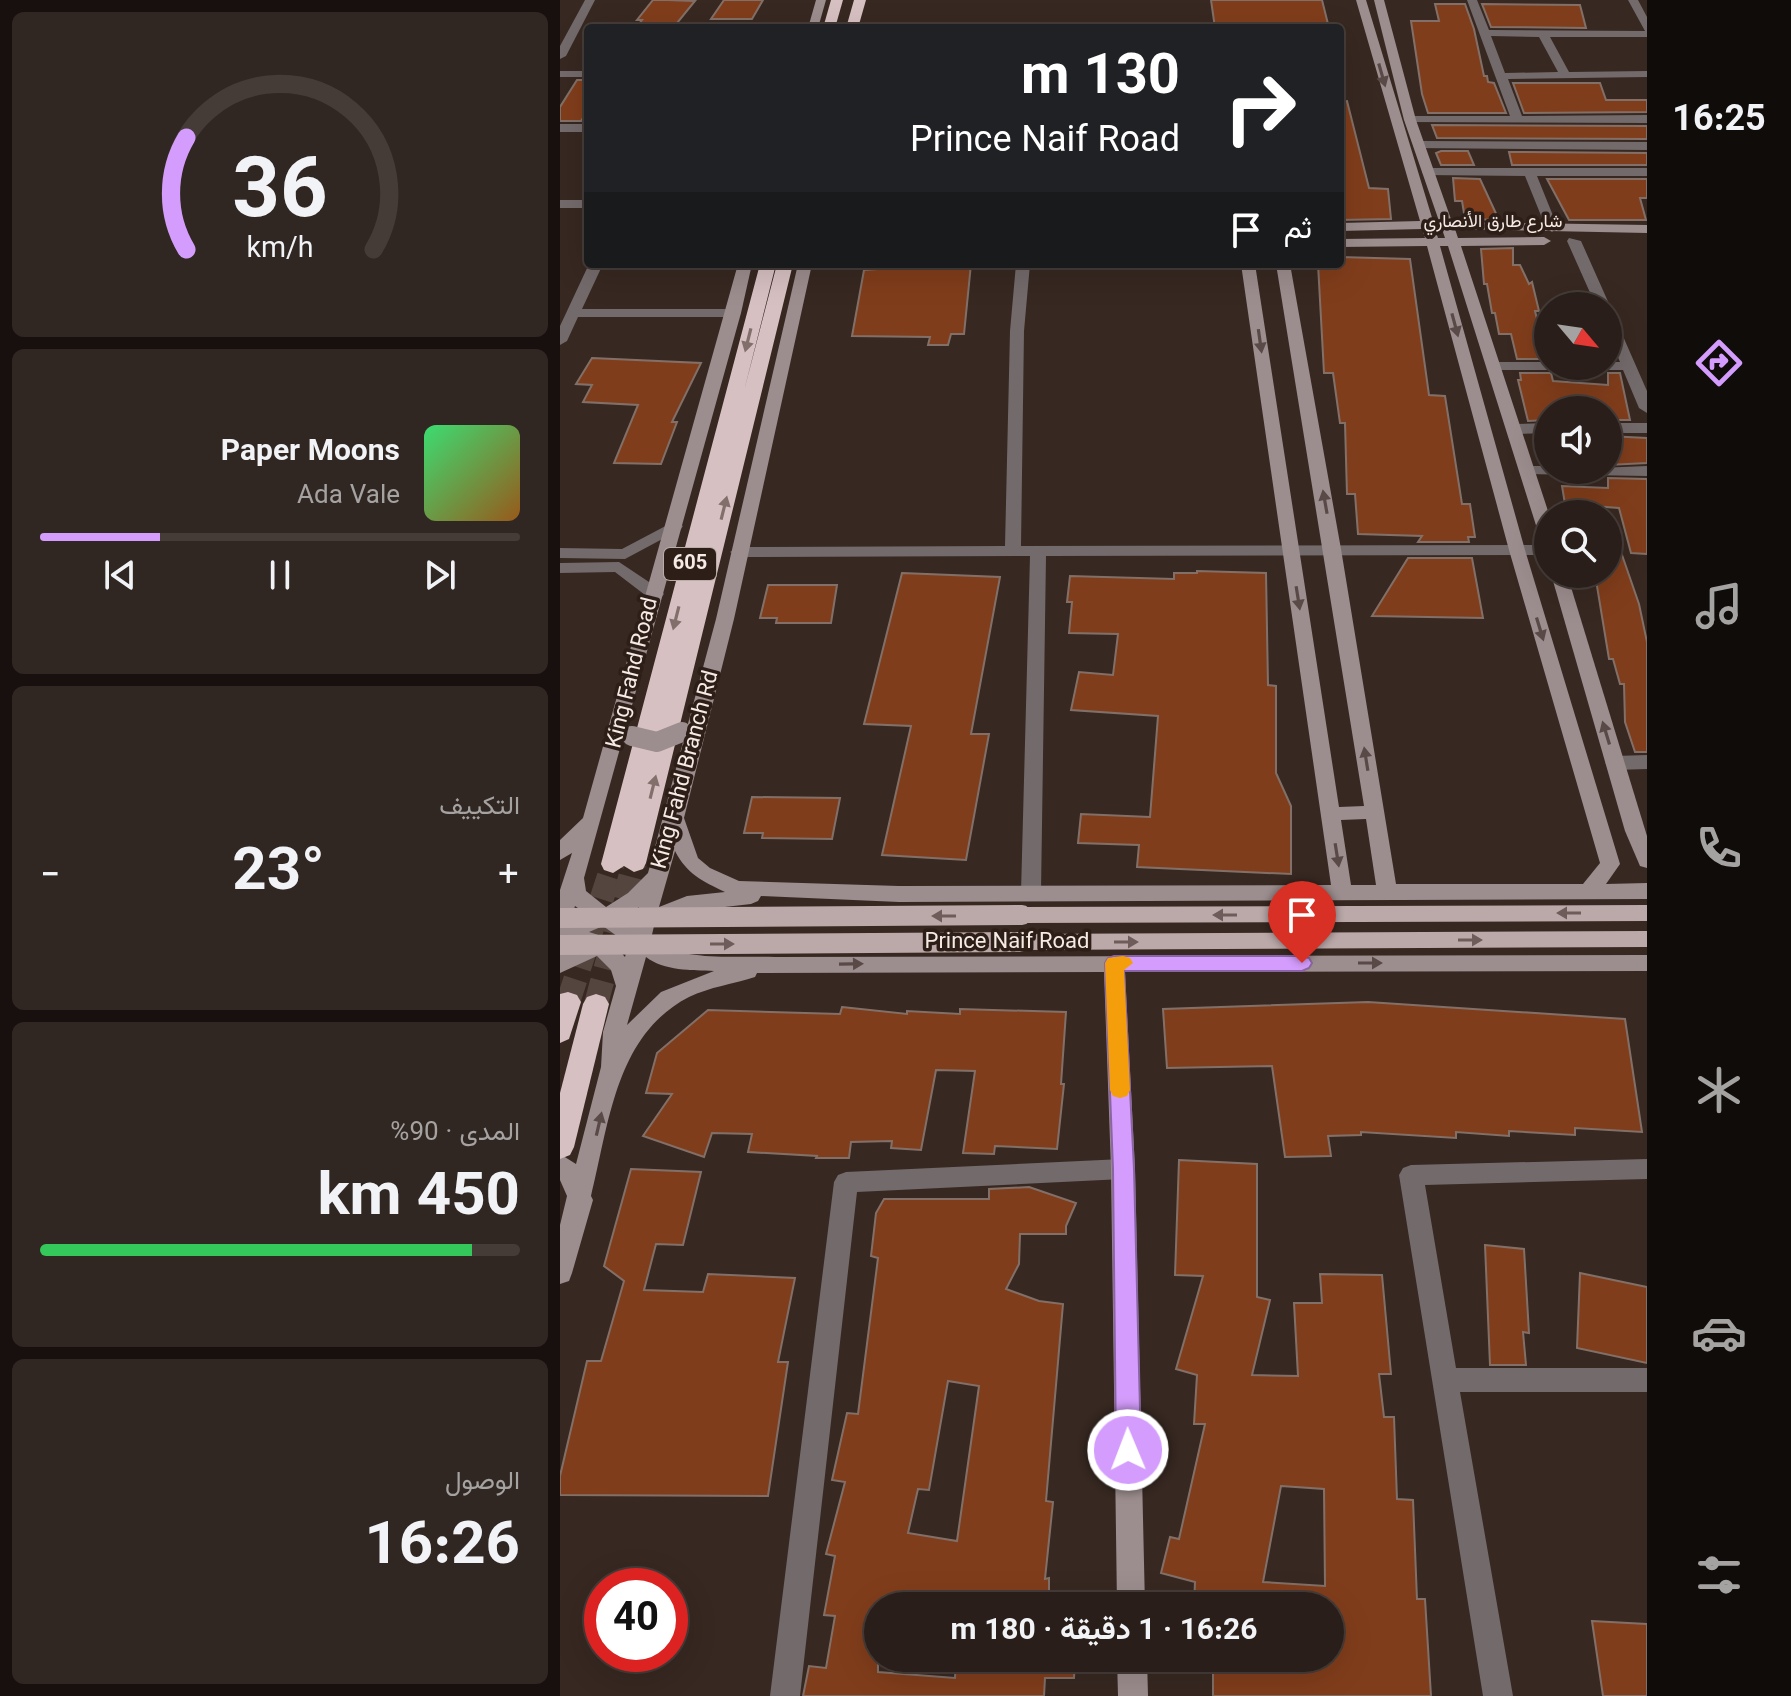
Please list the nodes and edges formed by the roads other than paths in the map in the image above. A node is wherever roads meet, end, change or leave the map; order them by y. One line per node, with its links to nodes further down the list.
1 (590, 0): 15 (street)
2 (821, 0): 9 (street)
3 (837, 0): 10 (highway)
4 (860, 0): 11 (highway)
5 (1361, 0): 35 (street, one-way to 35)
6 (1379, 0): 23 (street)
7 (1472, 0): 13 (street)
8 (1633, 0): 12 (street)
9 (814, 24)
10 (830, 24)
11 (853, 24)
12 (1647, 31): 14 (street)
13 (1485, 33): 14 (street); 20 (street)
14 (1543, 33): 19 (street)
15 (560, 56)
16 (560, 74): 17 (street)
17 (584, 74)
18 (1647, 74): 19 (street)
19 (1565, 75): 20 (street)
20 (1502, 76): 21 (street)
21 (1517, 119): 22 (street); 23 (street)
22 (1647, 119)
23 (1410, 120): 28 (street)
24 (560, 128): 25 (street)
25 (584, 128)
26 (560, 139): 27 (street)
27 (584, 139)
28 (1419, 145): 29 (street); 30 (street)
29 (1647, 146)
30 (1428, 172): 32 (street); 36 (street)
31 (1647, 172): 32 (street)
32 (1530, 173): 38 (street)
33 (560, 204): 34 (street)
34 (584, 204)
35 (1426, 225): 36 (street); 37 (street); 40 (street)
36 (1447, 225): 38 (street); 41 (street)
37 (1344, 227)
38 (1552, 228): 39 (street)
39 (1647, 229)
40 (1432, 241): 41 (street, شارع طارق الأنصاري); 44 (street, شارع طارق الأنصاري); 71 (street, one-way to 71)
41 (1452, 241): 42 (street, شارع طارق الأنصاري); 58 (street)
42 (1574, 241): 43 (street, شارع طارق الأنصاري); 53 (street)
43 (1647, 241)
44 (1344, 243)
45 (594, 268): 54 (street)
46 (744, 268): 55 (street)
47 (767, 268): 91 (highway, King Fahd Road / 605, one-way to 91)
48 (784, 268): 90 (highway, 605, one-way to 48)
49 (804, 268): 73 (street, King Fahd Branch Rd)
50 (1023, 268): 74 (street)
51 (1249, 268): 70 (street, one-way to 70)
52 (1284, 268): 69 (street, one-way to 52)
53 (1597, 292)
54 (574, 313): 55 (street); 56 (street)
55 (734, 313): 68 (street)
56 (560, 341)
57 (1622, 350): 59 (street)
58 (1495, 366): 59 (street); 64 (street)
59 (1629, 366): 60 (street)
60 (1647, 408)
61 (1534, 428): 64 (street)
62 (1622, 428): 63 (street)
63 (1647, 428)
64 (1515, 429): 65 (street)
65 (1528, 471): 66 (street); 67 (street)
66 (1647, 471)
67 (1537, 500)
68 (675, 526): 76 (street); 79 (street)
69 (1333, 549): 70 (street); 71 (street); 85 (street, one-way to 69)
70 (1290, 550): 75 (street); 86 (street, one-way to 86)
71 (1517, 550): 72 (street); 99 (street, one-way to 99)
72 (1534, 550)
73 (738, 552): 74 (street); 80 (street, King Fahd Branch Rd)
74 (1013, 552): 75 (street)
75 (1038, 552): 98 (street)
76 (560, 553)
77 (560, 568): 79 (street)
78 (1563, 588): 83 (street, one-way to 78)
79 (655, 594): 81 (street)
80 (700, 717): 81 (street, bridge); 87 (street, King Fahd Branch Rd)
81 (626, 727): 84 (street)
82 (1647, 762): 83 (street)
83 (1615, 763): 89 (street)
84 (595, 811): 88 (street); 93 (street)
85 (1375, 812): 86 (street); 96 (street)
86 (1330, 814): 95 (street, one-way to 95)
87 (674, 818): 92 (street, King Fahd Branch Rd); 94 (street)
88 (560, 853)
89 (1647, 861)
90 (634, 863)
91 (613, 864)
92 (659, 872): 102 (street); 104 (street, King Fahd Branch Rd)
93 (574, 878): 102 (street); 103 (street)
94 (803, 891): 100 (street); 104 (street)
95 (1342, 891): 96 (street); 98 (street)
96 (1387, 891): 99 (street)
97 (1647, 891): 99 (street)
98 (1031, 892): 100 (street)
99 (1588, 892)
100 (930, 893): 107 (street)
101 (1647, 913): 103 (main road, Prince Naif Road, one-way to 103, bridge)
102 (604, 916): 103 (street); 104 (street)
103 (562, 928): 105 (main road, Prince Naif Road, one-way to 105, bridge); 106 (street)
104 (637, 932): 106 (street); 111 (street); 112 (street, King Fahd Branch Rd)
105 (1647, 939)
106 (598, 945): 110 (street); 112 (street)
107 (928, 963): 108 (street, Prince Naif Road); 111 (street, Prince Naif Road, one-way to 107)
108 (1114, 963): 109 (street, Prince Naif Road, one-way to 109); 118 (street)
109 (1647, 963)
110 (560, 965)
111 (775, 965): 116 (street)
112 (627, 987): 116 (street, King Fahd Branch Rd)
113 (568, 1002): 115 (highway)
114 (596, 1004): 117 (highway)
115 (560, 1032)
116 (612, 1067): 120 (street, King Fahd Branch Rd, one-way to 116)
117 (562, 1160): 120 (street)
118 (1123, 1169): 124 (street); 126 (street)
119 (1647, 1169): 122 (street)
120 (581, 1200): 121 (street, King Fahd Branch Rd)
121 (560, 1273)
122 (1445, 1380): 123 (street); 128 (street)
123 (1647, 1380)
124 (1131, 1592)
125 (1132, 1672): 127 (street)
126 (785, 1696)
127 (1133, 1696)
128 (1498, 1696)

